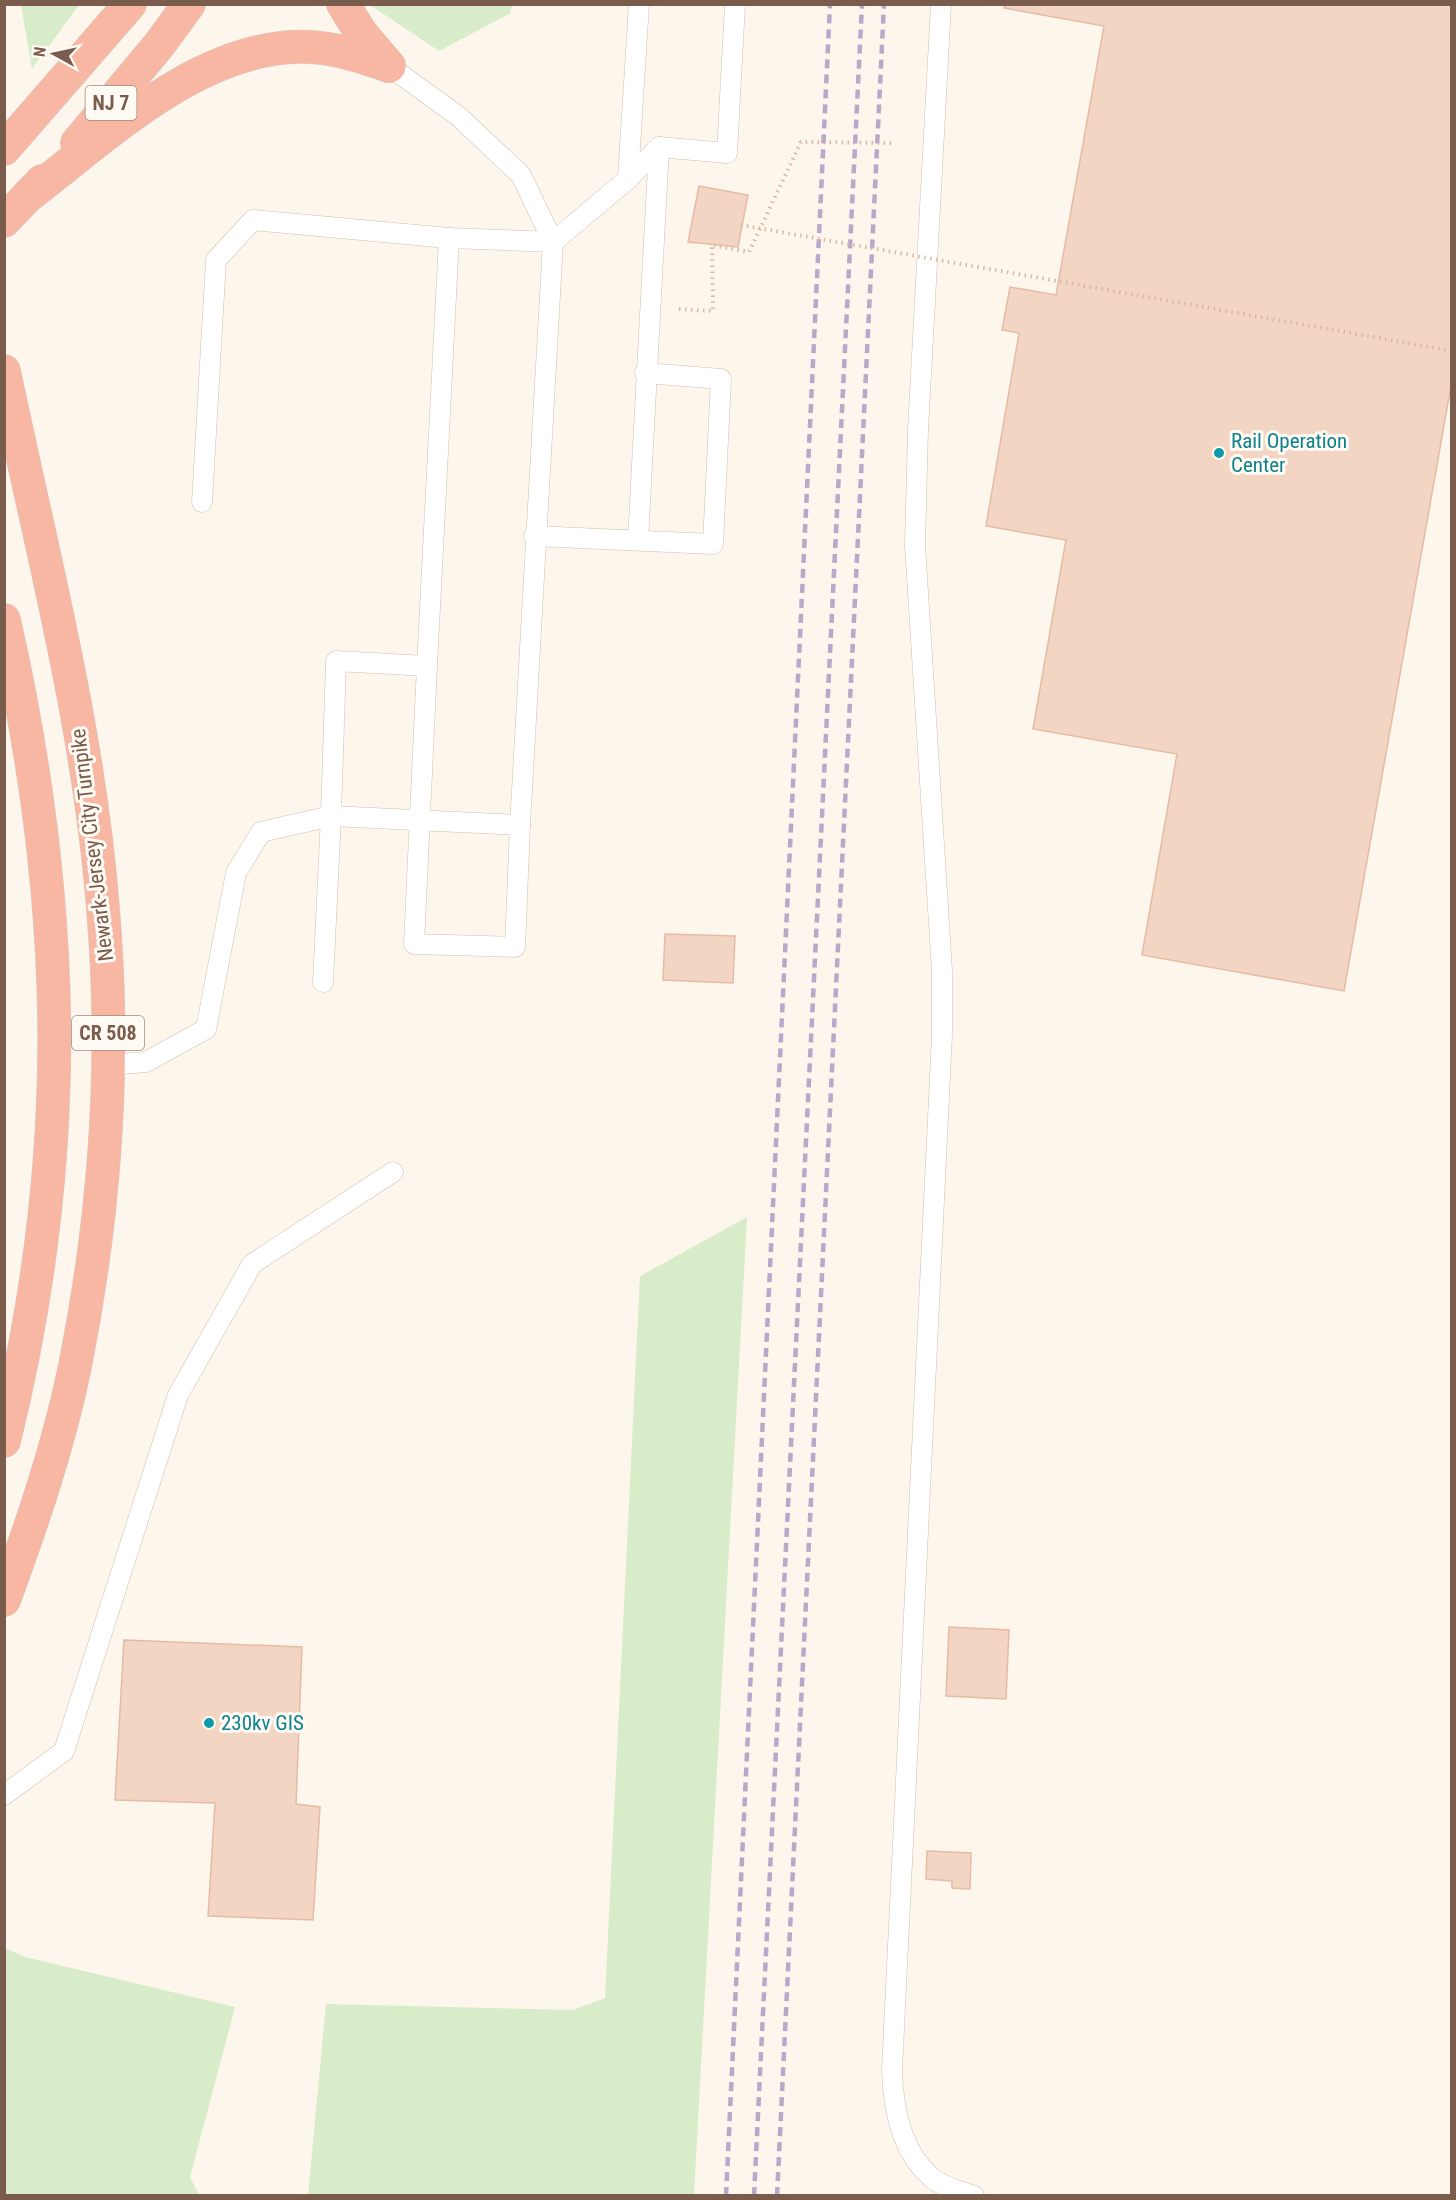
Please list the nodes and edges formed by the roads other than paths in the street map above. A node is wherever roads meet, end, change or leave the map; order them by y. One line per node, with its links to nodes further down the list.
1 (130, 4): 9 (highway)
2 (189, 4): 11 (highway, NJ 7)
3 (343, 4): 7 (highway)
4 (639, 4): 10 (lane)
5 (735, 4): 8 (lane)
6 (941, 4): 31 (lane)
7 (388, 66): 11 (highway); 14 (lane)
8 (659, 147): 10 (lane); 16 (lane)
9 (4, 149)
10 (628, 179): 14 (lane)
11 (28, 196): 12 (highway, NJ 7)
12 (4, 221)
13 (449, 238): 14 (lane); 17 (lane); 21 (lane)
14 (553, 242): 18 (lane)
15 (4, 371): 26 (highway, Newark-Jersey City Turnpike / CR 508)
16 (645, 374): 19 (lane); 19 (lane)
17 (202, 502)
18 (534, 536): 19 (lane); 24 (lane)
19 (638, 540)
20 (4, 620): 28 (highway, CR 508)
21 (428, 666): 22 (lane); 23 (lane)
22 (331, 816): 23 (lane); 25 (lane); 26 (lane)
23 (420, 820): 24 (lane); 24 (lane)
24 (520, 825)
25 (323, 982)
26 (107, 1065): 29 (highway, Newark-Jersey City Turnpike / CR 508)
27 (393, 1172): 30 (lane)
28 (4, 1441)
29 (4, 1600)
30 (4, 1795)
31 (974, 2196)

